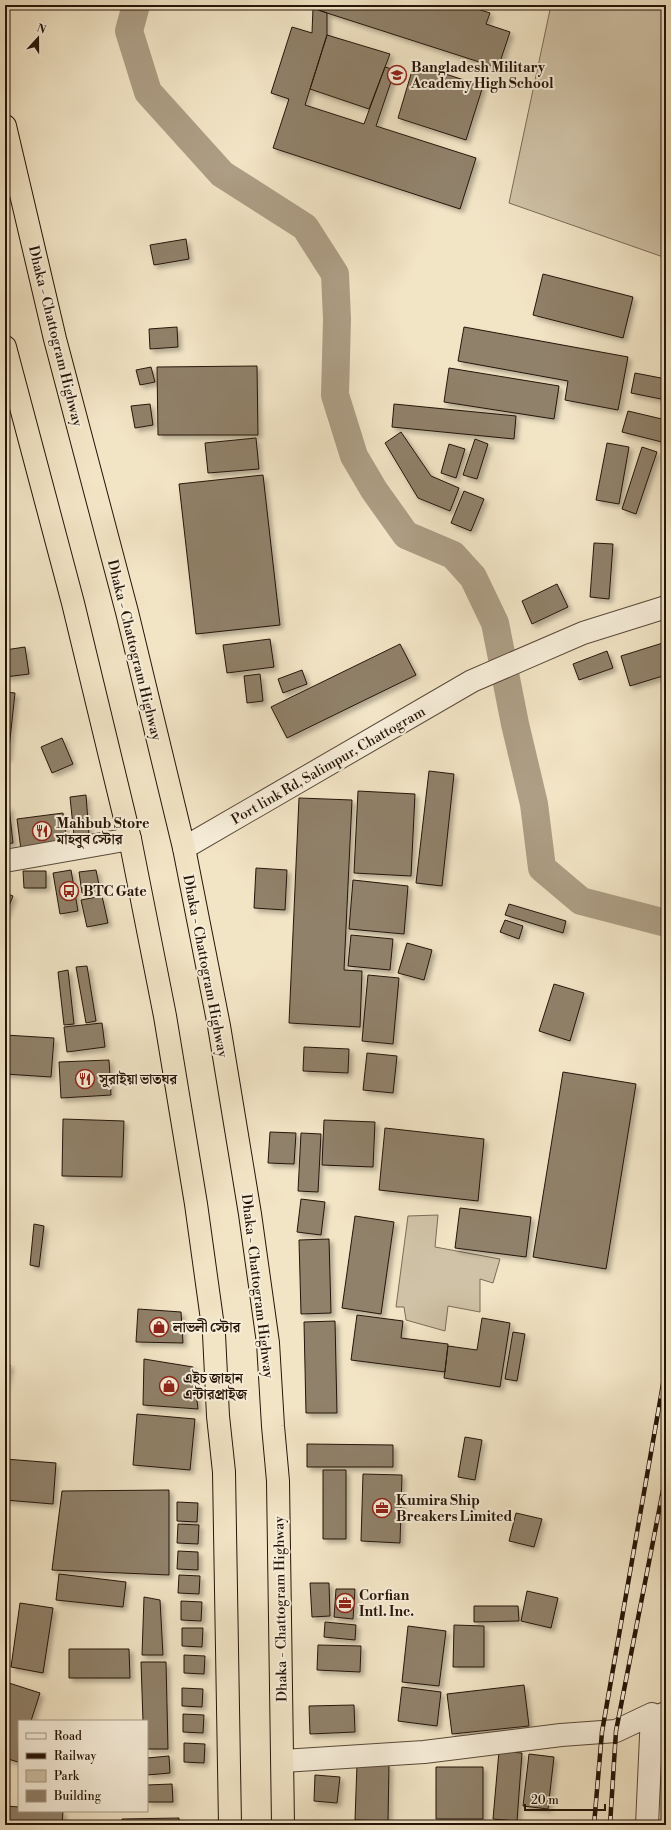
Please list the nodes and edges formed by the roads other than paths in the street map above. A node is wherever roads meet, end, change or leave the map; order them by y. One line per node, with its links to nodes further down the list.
1 (5, 126): 5 (highway, Dhaka - Chattogram Highway)
2 (5, 347): 4 (highway)
3 (666, 607): 5 (street, Port link Rd, Salimpur, Chattogram)
4 (130, 839): 6 (street); 9 (highway)
5 (184, 848): 8 (highway, Dhaka - Chattogram Highway)
6 (5, 861)
7 (659, 1711): 8 (street); 11 (street)
8 (282, 1761): 10 (highway, Dhaka - Chattogram Highway)
9 (230, 1825)
10 (283, 1825)
11 (647, 1825)

